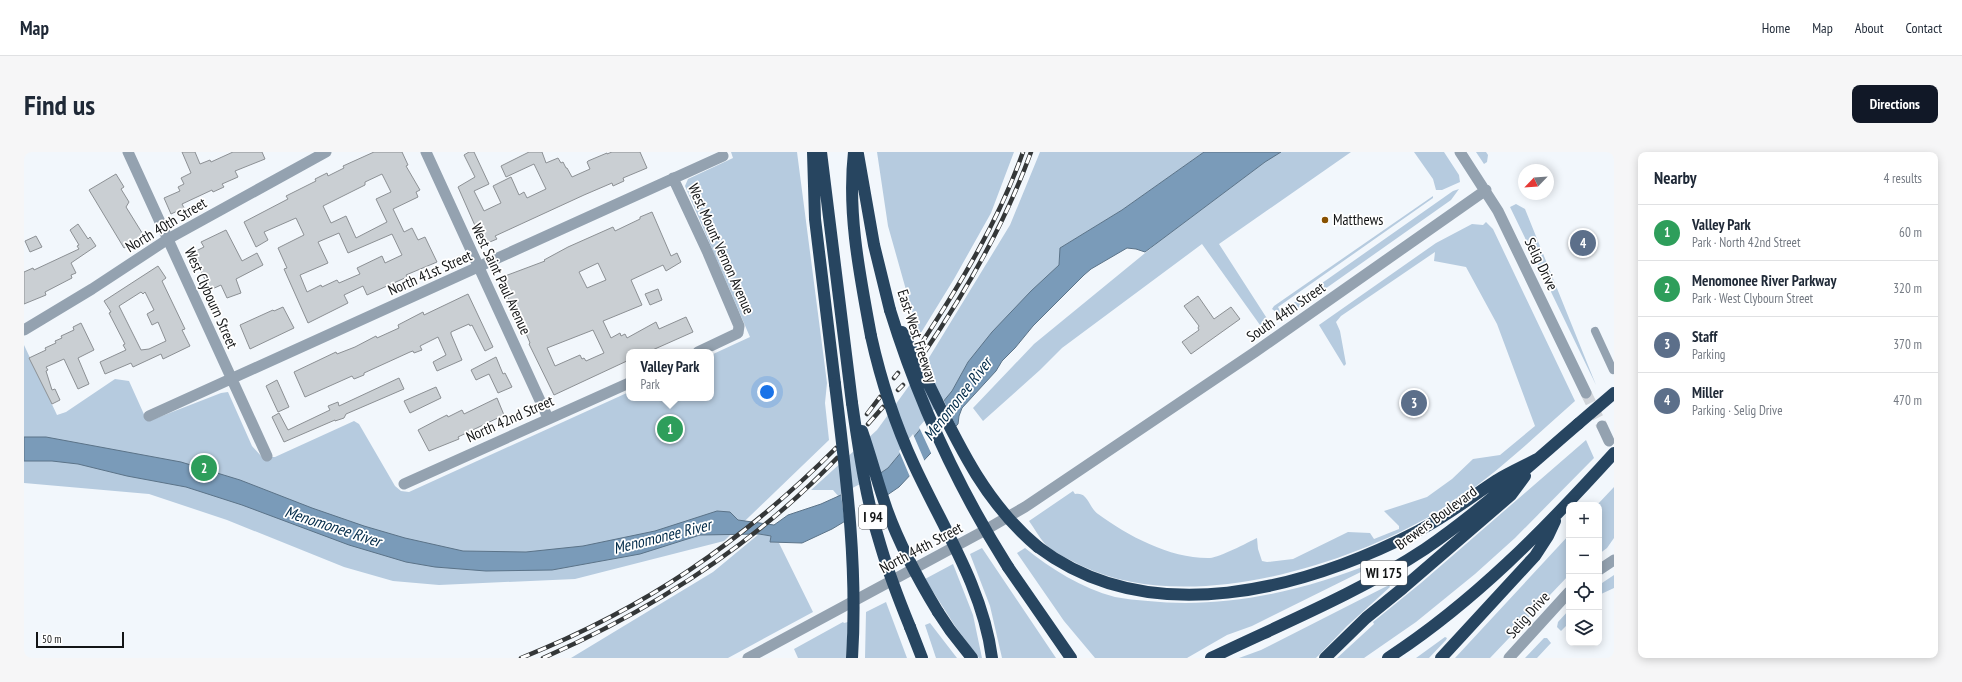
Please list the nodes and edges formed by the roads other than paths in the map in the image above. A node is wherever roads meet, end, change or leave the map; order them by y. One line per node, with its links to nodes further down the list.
1 (128, 152): 12 (street, West Clybourn Street)
2 (326, 152): 12 (street, North 40th Street)
3 (426, 152): 13 (street, West Saint Paul Avenue)
4 (813, 152): 38 (highway, bridge)
5 (821, 152): 23 (highway, I 94)
6 (854, 152): 41 (highway, bridge)
7 (858, 152): 14 (highway, East-West Freeway)
8 (1460, 152): 11 (street, Selig Drive)
9 (723, 156): 10 (street, North 41st Street)
10 (673, 178): 13 (street, North 41st Street); 17 (street, West Mount Vernon Avenue)
11 (1486, 190): 22 (street, Selig Drive); 30 (street, South 44th Street)
12 (168, 239): 15 (street, North 40th Street); 19 (street, West Clybourn Street)
13 (479, 267): 19 (street, North 41st Street); 25 (street, West Saint Paul Avenue)
14 (890, 310): 31 (highway, bridge); 42 (highway, East-West Freeway, bridge)
15 (24, 330)
16 (1595, 330): 18 (street)
17 (704, 349)
18 (1613, 370)
19 (232, 379): 24 (street, North 41st Street); 29 (street, West Clybourn Street)
20 (626, 384): 25 (street, North 42nd Street)
21 (1614, 392): 31 (highway, Brewers Boulevard / WI 175, bridge)
22 (1586, 393)
23 (852, 404): 39 (highway, I 94, bridge); 40 (highway, bridge)
24 (149, 416)
25 (548, 418): 32 (street, North 42nd Street)
26 (1602, 426): 27 (street)
27 (1609, 441)
28 (1614, 453): 33 (highway)
29 (267, 456)
30 (1102, 456): 37 (street, North 44th Street)
31 (1537, 459): 43 (highway, Brewers Boulevard / WI 175); 44 (highway)
32 (404, 484)
33 (1559, 513): 45 (highway); 46 (highway)
34 (1614, 560): 35 (street)
35 (1602, 568)
36 (1566, 595): 47 (street, Selig Drive)
37 (748, 658)
38 (852, 658)
39 (922, 658)
40 (972, 658)
41 (992, 658)
42 (1071, 658)
43 (1211, 658)
44 (1325, 658)
45 (1388, 658)
46 (1441, 658)
47 (1509, 658)

